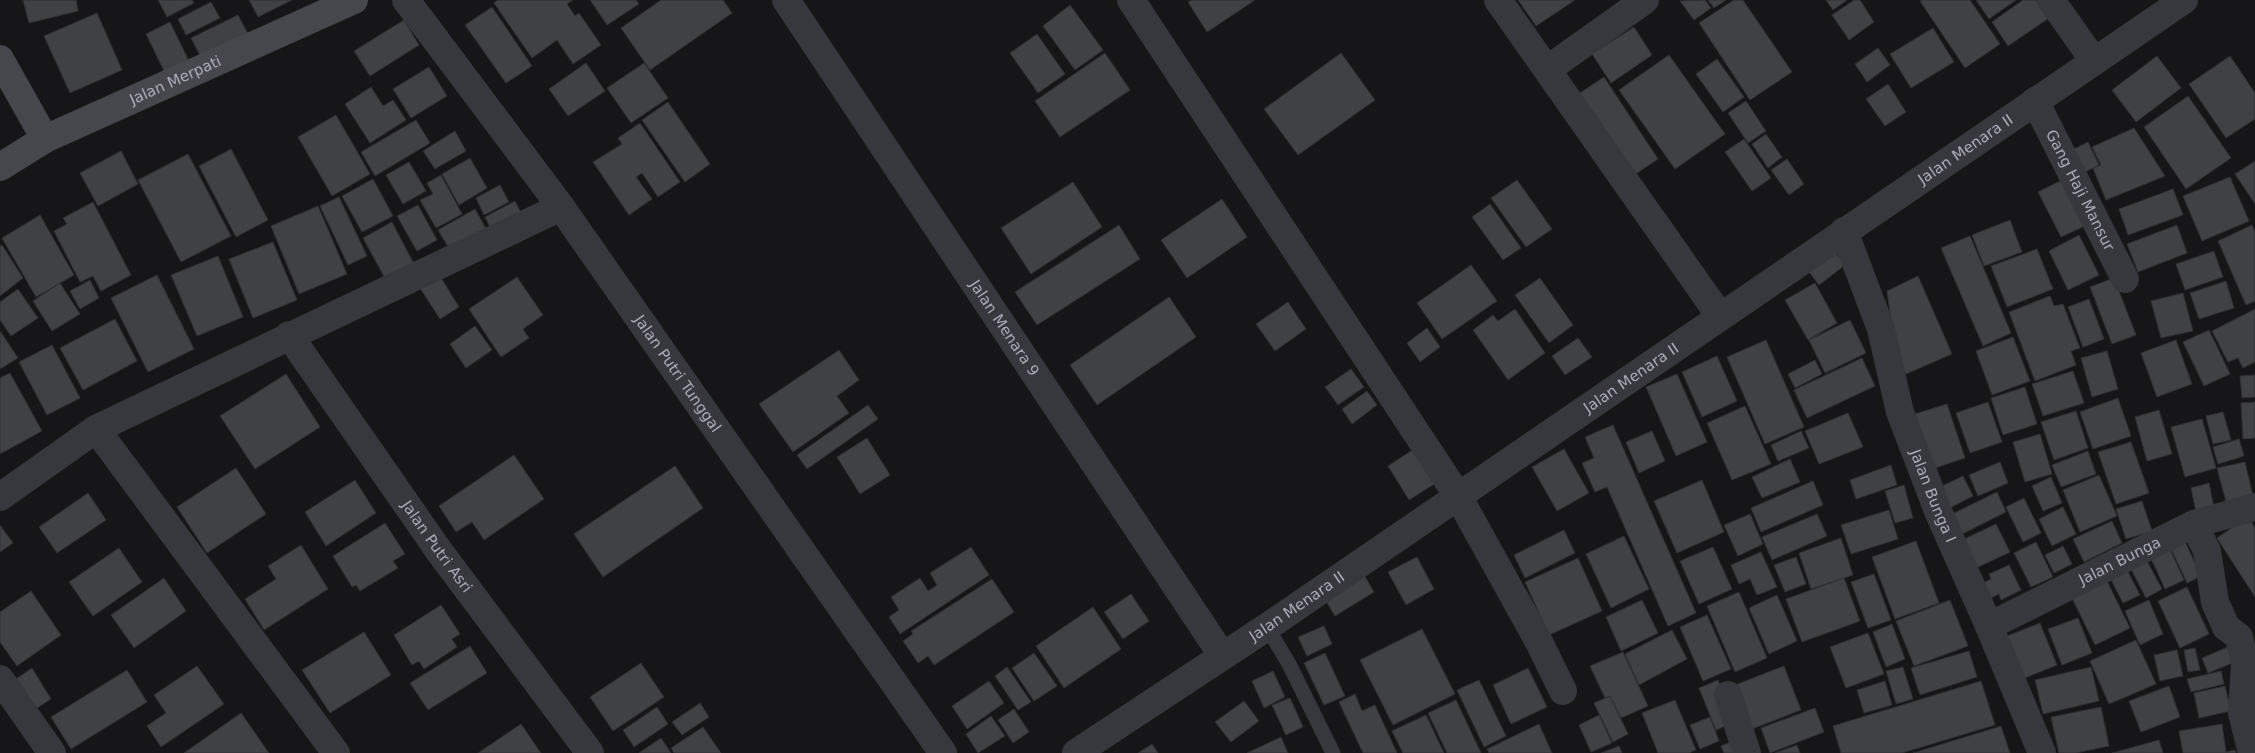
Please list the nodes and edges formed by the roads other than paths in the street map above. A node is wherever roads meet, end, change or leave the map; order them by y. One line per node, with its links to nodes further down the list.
1 (354, 0): 13 (street, Jalan Merpati)
2 (406, 0): 15 (street, Jalan Putri Tunggal)
3 (786, 0): 27 (street, Jalan Menara 9)
4 (1131, 0): 21 (street)
5 (1498, 0): 11 (street)
6 (1645, 0): 11 (street)
7 (2051, 0): 10 (street)
8 (2184, 0): 10 (street, Jalan Menara II)
9 (0, 59): 13 (street)
10 (2094, 62): 12 (street, Jalan Menara II)
11 (1548, 69): 18 (street)
12 (2035, 101): 16 (street, Jalan Menara II); 17 (street, Gang Haji Mansur)
13 (45, 139): 14 (street, Jalan Merpati)
14 (0, 167)
15 (561, 207): 19 (street); 34 (street, Jalan Putri Tunggal)
16 (1844, 231): 18 (street, Jalan Menara II); 25 (street, Jalan Bunga I)
17 (2125, 279)
18 (1720, 316): 21 (street, Jalan Menara II)
19 (289, 335): 20 (street); 31 (street, Jalan Putri Asri)
20 (96, 429): 22 (street); 33 (street)
21 (1458, 496): 26 (street, Jalan Menara II); 29 (street)
22 (0, 497)
23 (2255, 507): 24 (street, Jalan Bunga)
24 (2194, 524): 25 (street, Jalan Bunga); 39 (street)
25 (1989, 626): 38 (street, Jalan Bunga I)
26 (1267, 627): 27 (street, Jalan Menara II); 36 (lane)
27 (1222, 655): 35 (street, Jalan Menara II)
28 (0, 679): 32 (street)
29 (1564, 691)
30 (1728, 695): 37 (street)
31 (585, 751)
32 (52, 753)
33 (336, 753)
34 (942, 753)
35 (1076, 753)
36 (1333, 753)
37 (1747, 753)
38 (2042, 753)
39 (2252, 753)

